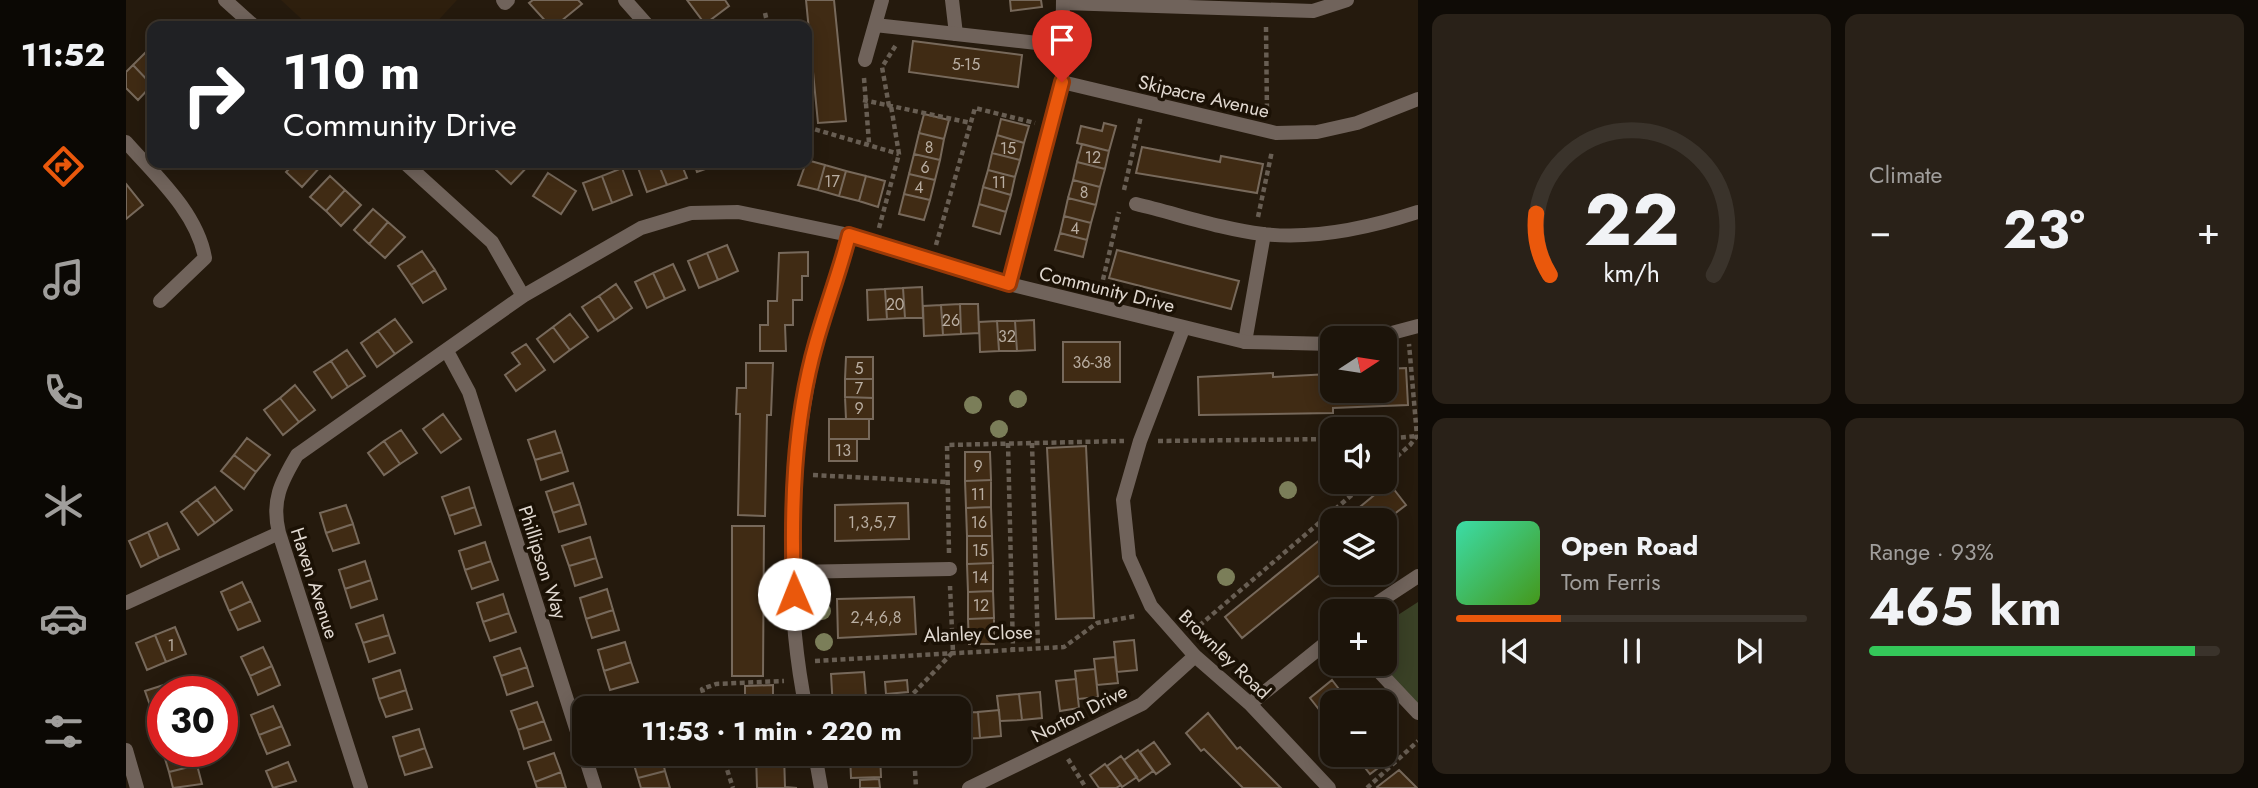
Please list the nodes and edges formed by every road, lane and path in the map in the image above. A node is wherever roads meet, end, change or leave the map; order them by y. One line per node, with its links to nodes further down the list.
1 (225, 0): 11 (street)
2 (503, 0): 3 (street)
3 (508, 0)
4 (882, 0): 14 (street)
5 (952, 0): 16 (street)
6 (1347, 0): 9 (street)
7 (631, 2): 12 (street)
8 (1063, 2): 9 (street); 17 (street)
9 (1266, 9): 26 (path)
10 (765, 13): 13 (path)
11 (248, 21)
12 (644, 21)
13 (767, 21)
14 (875, 25): 15 (street); 18 (street)
15 (906, 30): 16 (street); 22 (path)
16 (956, 34): 17 (street)
17 (1064, 46): 19 (street)
18 (865, 60): 21 (path)
19 (1062, 82): 24 (street); 26 (street, Skipacre Avenue)
20 (1418, 99): 26 (street, Skipacre Avenue)
21 (863, 100): 22 (path); 28 (path)
22 (890, 106): 23 (path); 29 (path)
23 (971, 122): 24 (path); 38 (path)
24 (1050, 126): 39 (street)
25 (812, 128): 28 (path)
26 (1272, 132): 35 (path)
27 (126, 142): 30 (street)
28 (869, 143): 29 (path)
29 (899, 155): 37 (path)
30 (147, 166)
31 (149, 168): 41 (street)
32 (411, 168): 40 (street)
33 (1136, 204): 35 (street)
34 (1418, 212): 35 (street)
35 (1259, 233): 44 (street)
36 (849, 235): 37 (street, Community Drive); 40 (street, Community Drive); 54 (street)
37 (876, 241): 38 (street, Community Drive)
38 (932, 259): 39 (street, Community Drive)
39 (1009, 284): 42 (street, Community Drive)
40 (523, 296): 46 (street, Haven Avenue)
41 (160, 301)
42 (1183, 328): 44 (street, Community Drive); 50 (street, Brownley Road)
43 (1413, 328): 47 (path)
44 (1245, 342): 45 (street, Community Drive)
45 (1320, 344)
46 (447, 351): 57 (street, Haven Avenue); 88 (street, Phillipson Way)
47 (1416, 436): 48 (path); 53 (path)
48 (1397, 438)
49 (1320, 439): 50 (path)
50 (1140, 441): 52 (path); 65 (street, Brownley Road)
51 (1008, 443): 52 (path); 55 (path); 68 (path)
52 (1032, 443): 69 (path)
53 (1397, 456)
54 (794, 475): 55 (path); 60 (street)
55 (948, 482): 58 (path)
56 (1353, 494): 66 (path)
57 (279, 533): 64 (street); 87 (street, Haven Avenue)
58 (949, 546)
59 (950, 569): 60 (street)
60 (793, 572): 72 (street)
61 (1418, 576): 63 (street)
62 (951, 599): 70 (path)
63 (1383, 599)
64 (126, 603)
65 (1151, 607): 66 (street, Brownley Road); 69 (path, Alanley Close)
66 (1181, 641): 71 (street, Brownley Road)
67 (1320, 648): 78 (street)
68 (1013, 650): 69 (path, Alanley Close); 70 (path, Alanley Close)
69 (1038, 650)
70 (953, 652): 72 (path, Alanley Close); 77 (path)
71 (1195, 656): 78 (street, Brownley Road); 81 (street, Norton Drive)
72 (796, 662): 74 (street)
73 (1383, 676): 79 (street)
74 (800, 680): 75 (path); 76 (street)
75 (704, 696)
76 (803, 696)
77 (911, 696)
78 (1250, 704): 94 (street, Brownley Road)
79 (1418, 713)
80 (1418, 741): 95 (path)
81 (1062, 745): 92 (street, Norton Drive); 93 (path)
82 (126, 750): 86 (street)
83 (726, 766): 89 (path)
84 (817, 766): 90 (street)
85 (915, 766): 91 (path)
86 (137, 788)
87 (361, 788)
88 (595, 788)
89 (733, 788)
90 (821, 788)
91 (916, 788)
92 (969, 788)
93 (1086, 788)
94 (1329, 788)
95 (1367, 788)

